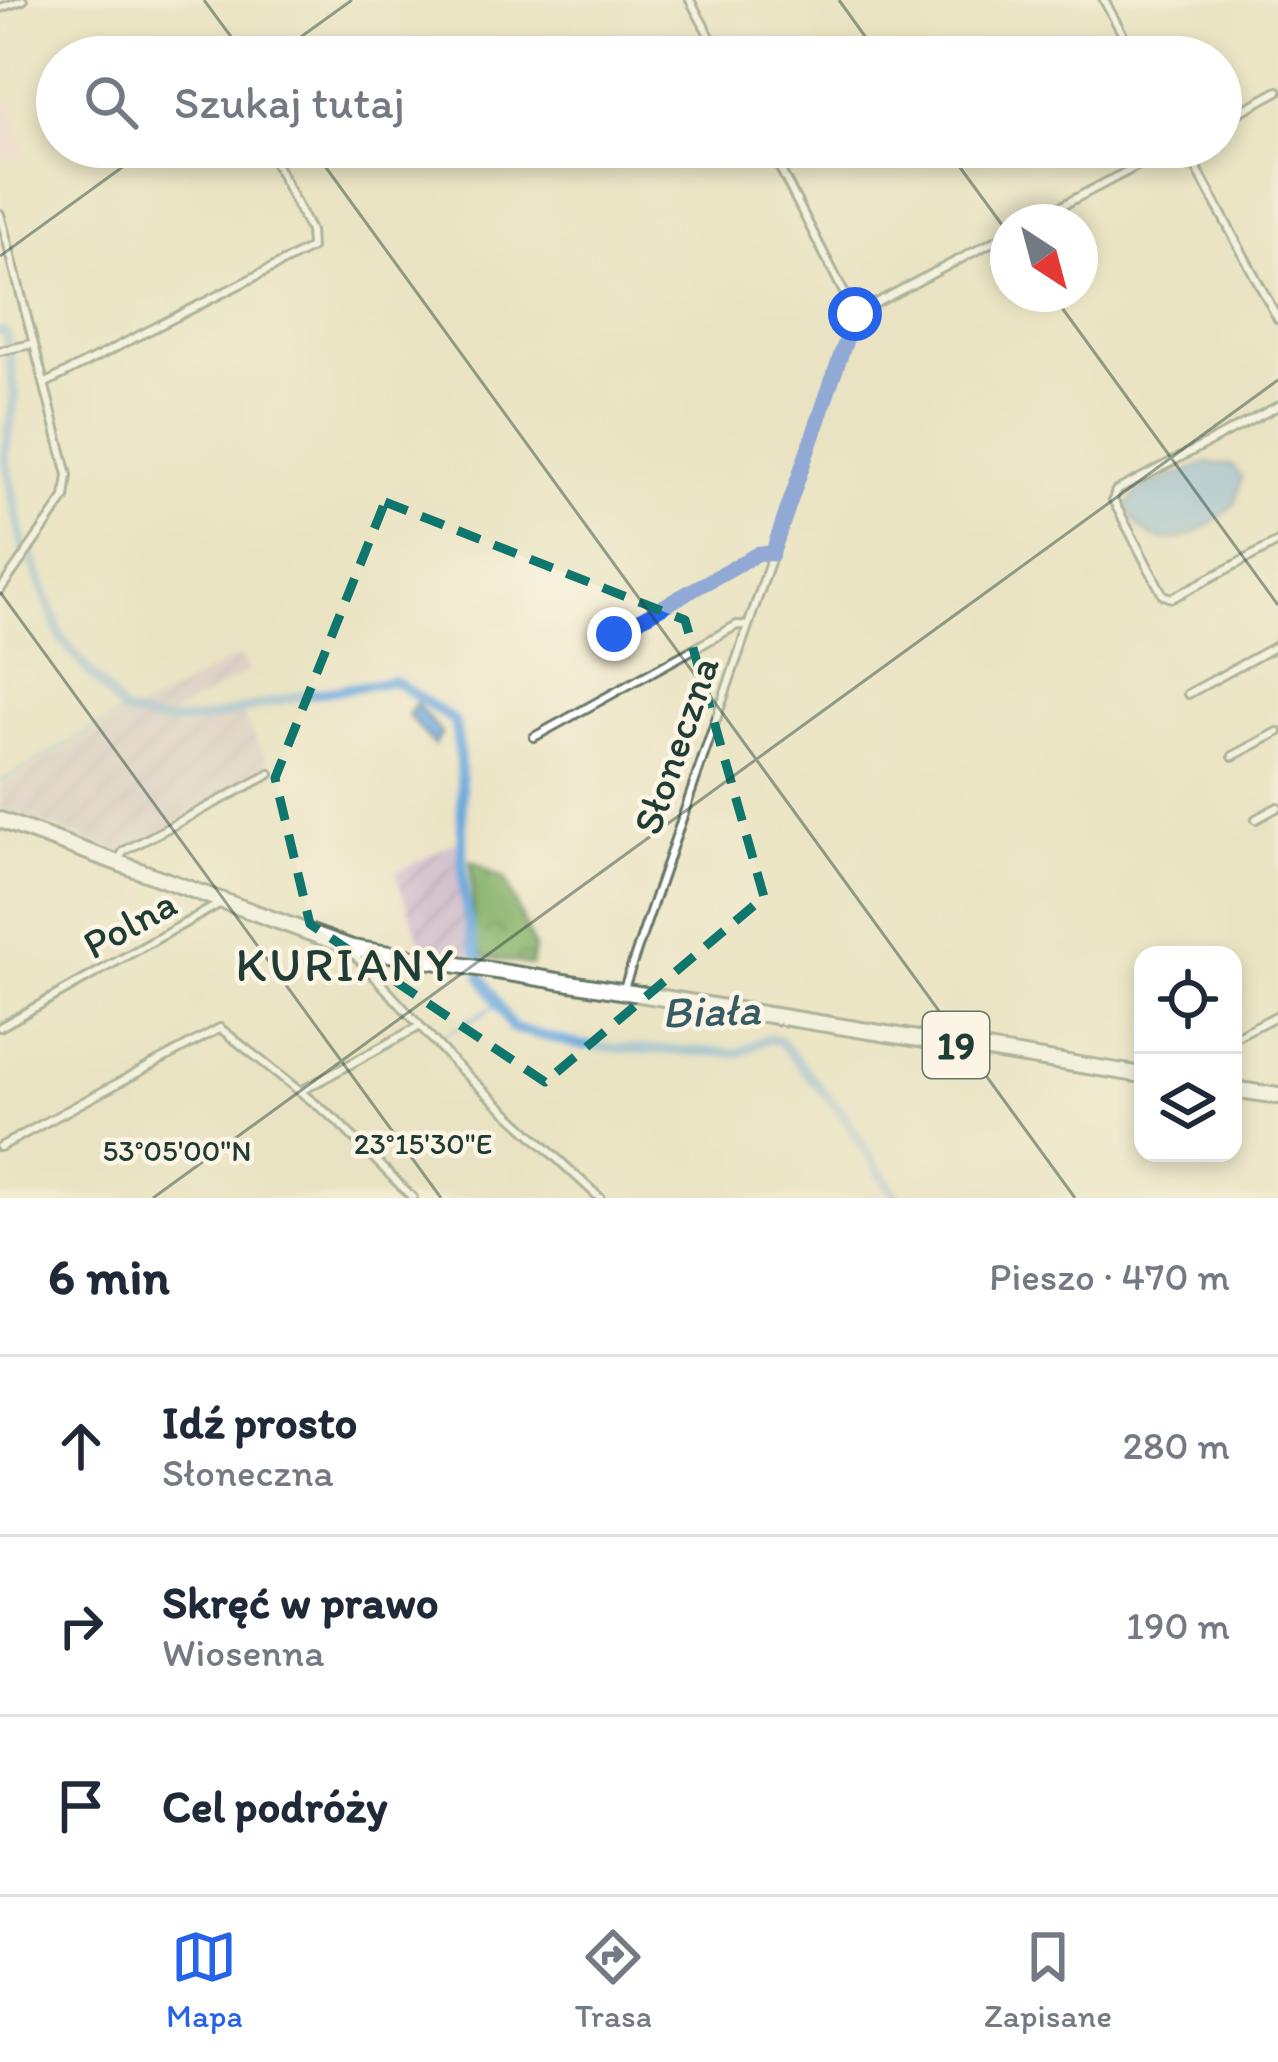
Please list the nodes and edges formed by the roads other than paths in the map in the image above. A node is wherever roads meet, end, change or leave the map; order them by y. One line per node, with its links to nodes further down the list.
1 (23, 0): 4 (street)
2 (690, 0): 5 (street)
3 (1105, 0): 6 (street)
4 (0, 8)
5 (710, 36)
6 (1125, 36)
7 (1278, 91): 8 (street)
8 (1242, 111)
9 (278, 168): 20 (street)
10 (781, 168): 16 (street)
11 (1133, 168): 13 (street)
12 (1195, 168): 17 (street)
13 (1065, 204)
14 (0, 214): 18 (street)
15 (990, 243): 16 (street)
16 (855, 314): 23 (street, Słoneczna)
17 (1278, 319)
18 (33, 344): 19 (street); 20 (street)
19 (0, 351)
20 (44, 383): 24 (street)
21 (1278, 406): 22 (street)
22 (1278, 542)
23 (772, 554): 25 (street, Słoneczna); 26 (street)
24 (0, 590)
25 (748, 626): 30 (street); 39 (street, Słoneczna)
26 (614, 634)
27 (1278, 645): 28 (street)
28 (1188, 694)
29 (1278, 732): 31 (street)
30 (534, 737)
31 (1233, 756)
32 (270, 774): 36 (street)
33 (1278, 807): 34 (street)
34 (1256, 819)
35 (0, 820): 36 (highway, 19)
36 (117, 863): 37 (highway, 19)
37 (220, 901): 38 (highway, 19); 42 (street, Polna)
38 (352, 948): 39 (highway, 19); 41 (street)
39 (624, 992): 44 (highway, 19)
40 (1278, 1015): 43 (street)
41 (418, 1027): 46 (street); 50 (street)
42 (0, 1028)
43 (1242, 1033)
44 (1134, 1074)
45 (1242, 1090): 47 (highway)
46 (301, 1091): 48 (street); 49 (street)
47 (1278, 1096)
48 (0, 1147)
49 (413, 1198)
50 (600, 1198)

